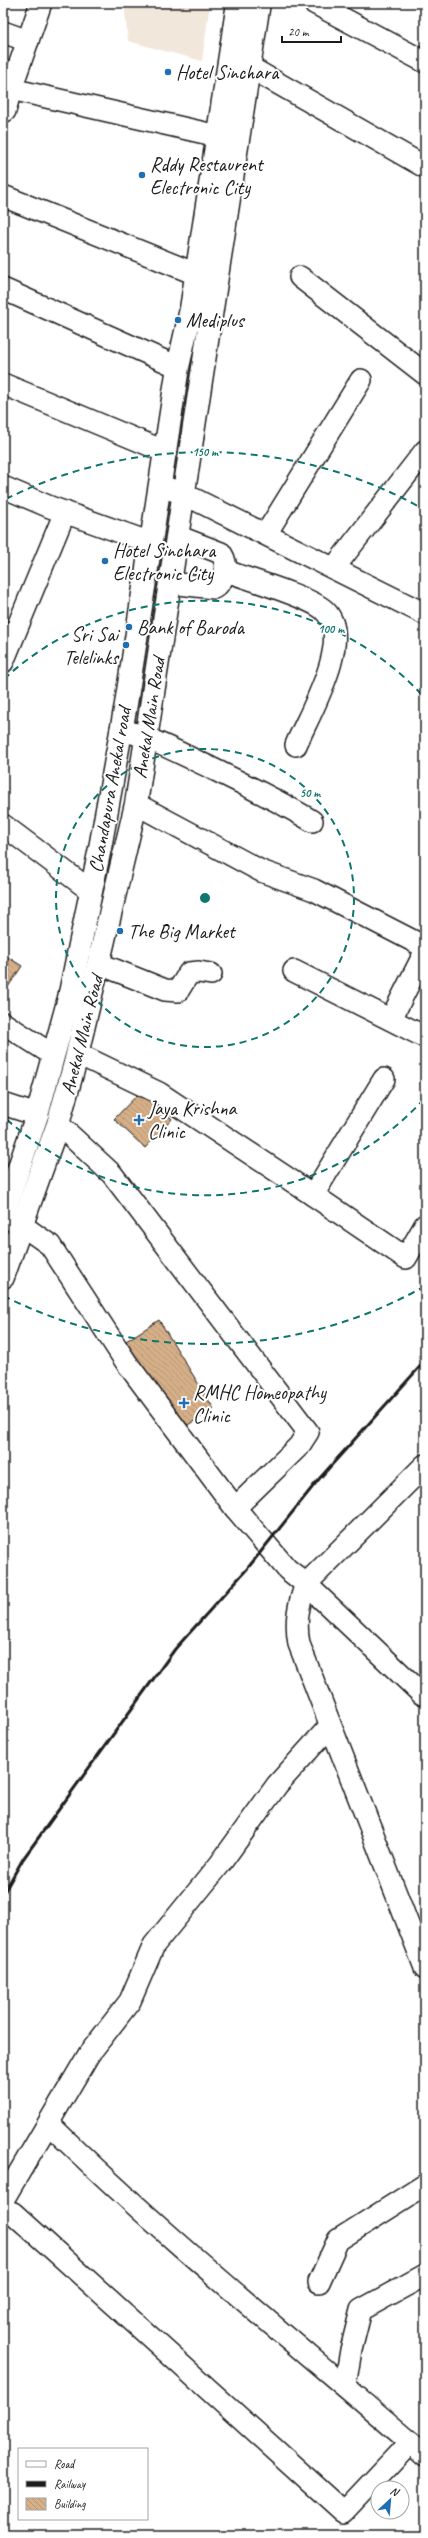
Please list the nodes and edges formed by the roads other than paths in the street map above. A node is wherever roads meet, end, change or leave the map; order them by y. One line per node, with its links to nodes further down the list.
1 (41, 3): 6 (street)
2 (238, 3): 11 (main road, Chandapura Anekal road)
3 (259, 3): 8 (main road, Anekal Main Road)
4 (314, 3): 7 (street)
5 (3, 32): 6 (street)
6 (28, 41): 9 (street)
7 (425, 62)
8 (249, 67): 12 (street); 25 (main road, Anekal Main Road)
9 (12, 89): 10 (street); 11 (street)
10 (3, 110)
11 (218, 136): 14 (main road, Chandapura Anekal road)
12 (425, 167)
13 (3, 196): 14 (street)
14 (196, 274): 17 (main road, Chandapura Anekal road)
15 (300, 277): 18 (street)
16 (3, 289): 17 (street)
17 (178, 367): 22 (main road, Chandapura Anekal road)
18 (425, 374)
19 (361, 380): 27 (street)
20 (3, 384): 22 (street)
21 (425, 451): 30 (street)
22 (166, 452): 23 (main road, Chandapura Anekal road)
23 (161, 486): 25 (street); 29 (main road, Chandapura Anekal road)
24 (5, 490): 26 (street)
25 (184, 494): 27 (street); 28 (main road, Anekal Main Road)
26 (65, 512): 29 (street); 34 (street)
27 (266, 534): 30 (street)
28 (177, 536): 31 (street); 32 (main road, Anekal Main Road)
29 (151, 544): 35 (main road, Chandapura Anekal road)
30 (334, 568): 33 (street)
31 (226, 571): 32 (street); 37 (street)
32 (170, 583): 36 (main road, Anekal Main Road)
33 (425, 614)
34 (3, 662)
35 (121, 729): 36 (street); 41 (main road, Chandapura Anekal road)
36 (146, 737): 38 (main road, Anekal Main Road); 39 (street)
37 (296, 745)
38 (136, 804): 42 (street); 44 (main road, Anekal Main Road)
39 (312, 821)
40 (3, 825): 41 (street)
41 (91, 891): 51 (main road, Chandapura Anekal road)
42 (425, 947)
43 (425, 952): 47 (street)
44 (100, 964): 46 (street); 50 (main road, Anekal Main Road)
45 (294, 971): 47 (street)
46 (211, 974)
47 (391, 1019): 49 (street)
48 (3, 1022): 51 (street)
49 (425, 1037)
50 (78, 1054): 55 (main road, Anekal Main Road); 56 (street)
51 (53, 1055): 54 (main road, Chandapura Anekal road)
52 (384, 1079): 56 (street)
53 (3, 1104): 54 (street)
54 (37, 1115): 57 (main road, Chandapura Anekal road)
55 (58, 1124): 59 (main road, Anekal Main Road); 62 (street)
56 (313, 1195): 58 (street)
57 (3, 1215): 59 (street)
58 (425, 1225)
59 (23, 1226): 60 (main road, Anekal Main Road); 62 (street)
60 (3, 1277)
61 (425, 1465): 63 (street)
62 (235, 1508): 63 (street)
63 (306, 1584): 64 (street); 65 (street)
64 (422, 1694)
65 (330, 1726): 66 (street); 67 (street)
66 (425, 1968)
67 (49, 2124): 69 (street); 73 (street)
68 (425, 2185): 72 (street)
69 (3, 2200)
70 (3, 2209): 74 (street)
71 (425, 2275): 73 (street)
72 (318, 2282)
73 (345, 2386): 74 (street)
74 (410, 2442): 75 (street)
75 (425, 2456)

